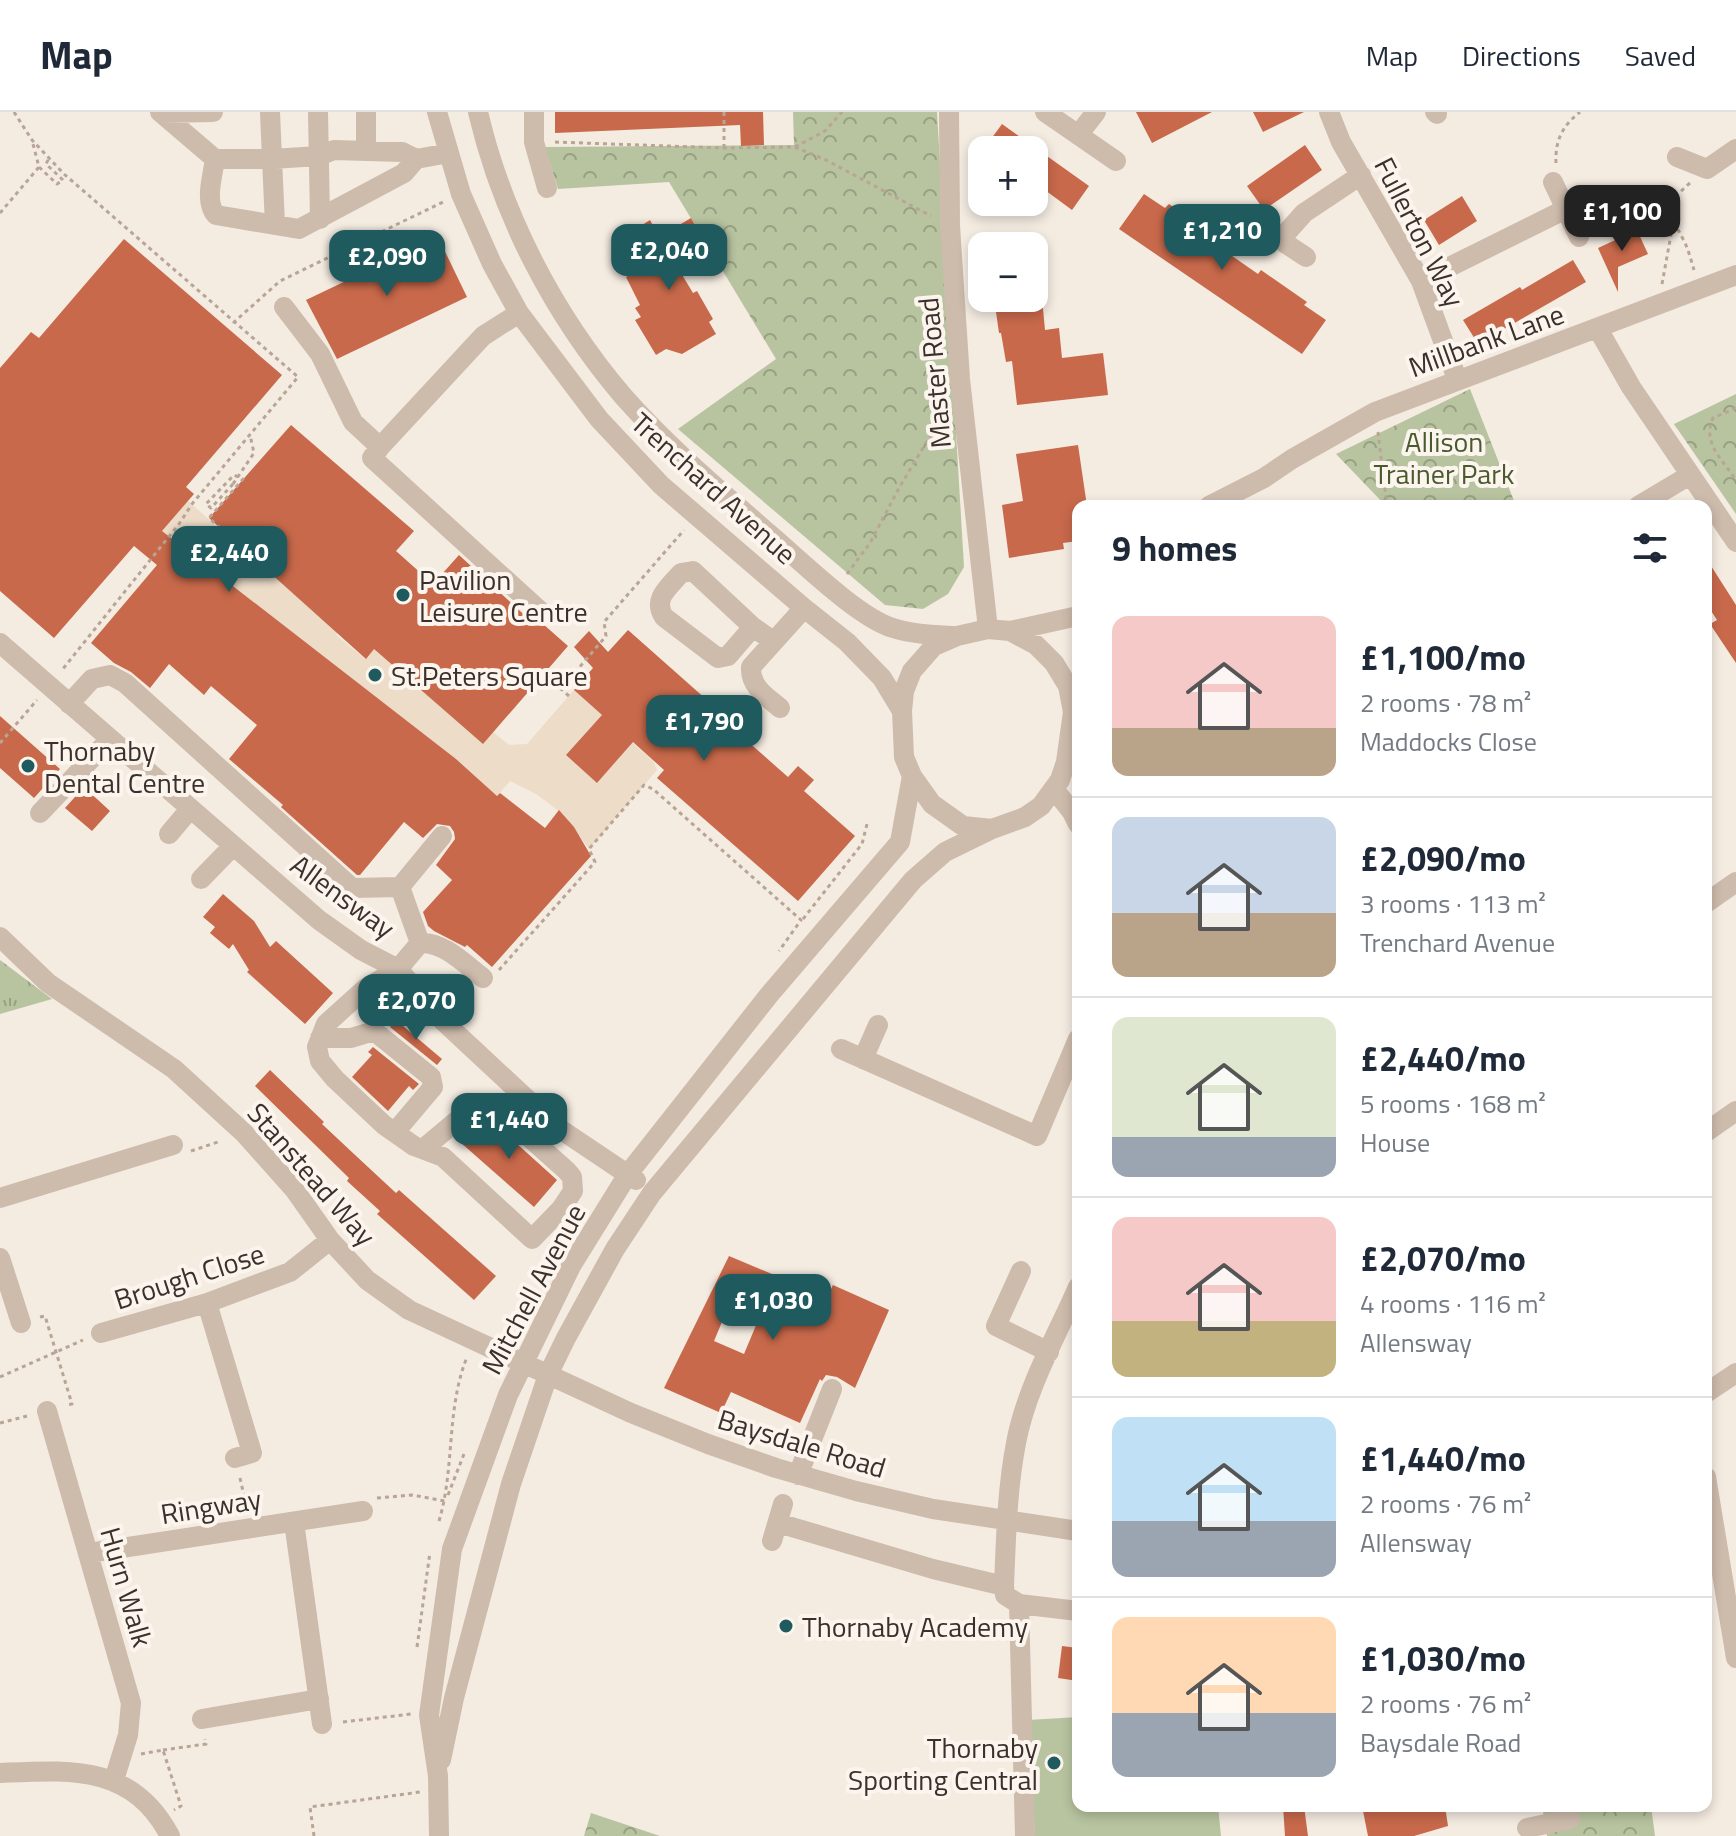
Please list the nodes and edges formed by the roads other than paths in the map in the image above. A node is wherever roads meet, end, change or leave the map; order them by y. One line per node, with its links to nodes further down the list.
1 (161, 112): 2 (street); 20 (street)
2 (213, 112)
3 (270, 112): 21 (street)
4 (318, 112): 18 (street)
5 (366, 112): 15 (street)
6 (437, 112): 17 (street, Trenchard Avenue)
7 (478, 112): 42 (street, Trenchard Avenue)
8 (534, 112): 27 (street)
9 (949, 112): 56 (street, Master Road)
10 (1045, 112): 13 (street)
11 (1096, 112): 13 (street)
12 (1329, 112): 24 (street, Fullerton Way)
13 (1078, 135): 23 (street)
14 (1736, 149): 19 (street)
15 (366, 151): 16 (street); 18 (street)
16 (388, 151): 22 (street); 25 (street)
17 (449, 153): 22 (street); 38 (street, Trenchard Avenue)
18 (319, 156): 21 (street); 29 (street)
19 (1677, 157)
20 (215, 159): 21 (street); 31 (street)
21 (272, 159): 31 (street)
22 (416, 159): 25 (street)
23 (1116, 161)
24 (1361, 175): 33 (street); 36 (street, Fullerton Way)
25 (394, 178): 29 (street)
26 (1553, 182): 28 (street)
27 (547, 188)
28 (1566, 209): 32 (street); 36 (street)
29 (320, 219): 31 (street)
30 (1256, 224): 33 (street)
31 (275, 225)
32 (1579, 237)
33 (1280, 240): 34 (street)
34 (1306, 257)
35 (1736, 275): 39 (street, Millbank Lane)
36 (1421, 281): 40 (street, Fullerton Way)
37 (284, 307): 41 (street)
38 (519, 313): 41 (street); 45 (street, Trenchard Avenue)
39 (1598, 329): 40 (street, Millbank Lane); 43 (street)
40 (1457, 379): 44 (street, Millbank Lane)
41 (380, 447): 53 (street)
42 (683, 459): 45 (street); 58 (street, Trenchard Avenue)
43 (1690, 475): 48 (street); 49 (street)
44 (1264, 478): 46 (street, Millbank Lane); 47 (street, Millbank Lane)
45 (661, 485): 52 (street, Trenchard Avenue)
46 (1221, 500)
47 (1246, 500)
48 (1648, 500)
49 (1707, 500)
50 (1712, 507): 51 (street)
51 (1736, 542)
52 (804, 608): 59 (street); 64 (street, Trenchard Avenue)
53 (540, 611)
54 (1072, 617): 57 (street)
55 (753, 627): 55 (street); 59 (street)
56 (988, 629): 57 (street, Mitchell Avenue); 58 (street, Mitchell Avenue)
57 (1010, 631): 61 (street, Mitchell Avenue)
58 (957, 636): 64 (street, Mitchell Avenue)
59 (773, 641): 63 (street)
60 (6, 656): 62 (street, Allensway)
61 (1072, 696)
62 (69, 704): 66 (street, Allensway); 78 (street)
63 (780, 708)
64 (902, 711): 67 (street, Mitchell Avenue)
65 (1072, 728): 68 (street, Mitchell Avenue)
66 (110, 739): 69 (street, Allensway); 71 (street)
67 (912, 776): 72 (street, Mitchell Avenue); 94 (street, Mitchell Avenue)
68 (1054, 789): 70 (street); 72 (street, Mitchell Avenue)
69 (190, 809): 73 (street); 75 (street, Allensway)
70 (1072, 812)
71 (40, 813)
72 (992, 829): 95 (street, Mitchell Avenue)
73 (169, 834)
74 (442, 836): 78 (street)
75 (233, 846): 76 (street); 82 (street, Allensway)
76 (201, 879)
77 (1736, 882): 79 (street)
78 (400, 887): 81 (street)
79 (1712, 899)
80 (0, 937): 97 (street, Stanstead Way)
81 (420, 943): 82 (street); 83 (street)
82 (398, 969): 85 (street); 94 (street, Allensway)
83 (483, 978)
84 (878, 1025): 88 (street)
85 (320, 1038): 91 (street); 91 (street)
86 (841, 1049): 88 (street)
87 (1072, 1053): 88 (street)
88 (863, 1059)
89 (1736, 1111): 90 (street)
90 (1712, 1128)
91 (395, 1132): 93 (street)
92 (173, 1145): 96 (street)
93 (423, 1149): 93 (street)
94 (628, 1174): 95 (street, Allensway); 105 (street, Mitchell Avenue)
95 (652, 1193): 107 (street, Mitchell Avenue)
96 (0, 1198)
97 (330, 1240): 101 (street, Brough Close); 105 (street, Stanstead Way)
98 (0, 1258): 102 (street)
99 (1021, 1271): 104 (street)
100 (1072, 1300): 104 (street)
101 (207, 1303): 103 (street, Brough Close); 111 (street)
102 (21, 1323)
103 (101, 1333)
104 (1049, 1352): 115 (street)
105 (523, 1363): 107 (street, Baysdale Road); 130 (street, Mitchell Avenue)
106 (1736, 1373): 109 (street)
107 (548, 1375): 112 (street, Baysdale Road); 130 (street, Mitchell Avenue)
108 (832, 1389): 112 (street)
109 (1712, 1389)
110 (47, 1411): 119 (street, Hurn Walk)
111 (235, 1458)
112 (798, 1475): 115 (street, Baysdale Road)
113 (1712, 1503): 120 (street)
114 (363, 1511): 116 (street, Ringway)
115 (1006, 1521): 118 (street, Baysdale Road); 121 (street)
116 (294, 1522): 119 (street, Ringway); 125 (street, Ringway)
117 (778, 1522): 121 (street)
118 (1072, 1530)
119 (89, 1553): 129 (street, Hurn Walk)
120 (1730, 1582): 124 (street)
121 (1004, 1586): 122 (street)
122 (1019, 1604): 123 (street); 135 (street)
123 (1072, 1610)
124 (1736, 1658)
125 (319, 1699): 126 (street); 127 (street, Ringway)
126 (202, 1719)
127 (322, 1724)
128 (0, 1773): 129 (street)
129 (114, 1780): 132 (street)
130 (438, 1783): 134 (street, Mitchell Avenue)
131 (1570, 1820): 133 (street)
132 (165, 1827)
133 (1527, 1828)
134 (439, 1836)
135 (1025, 1836)

